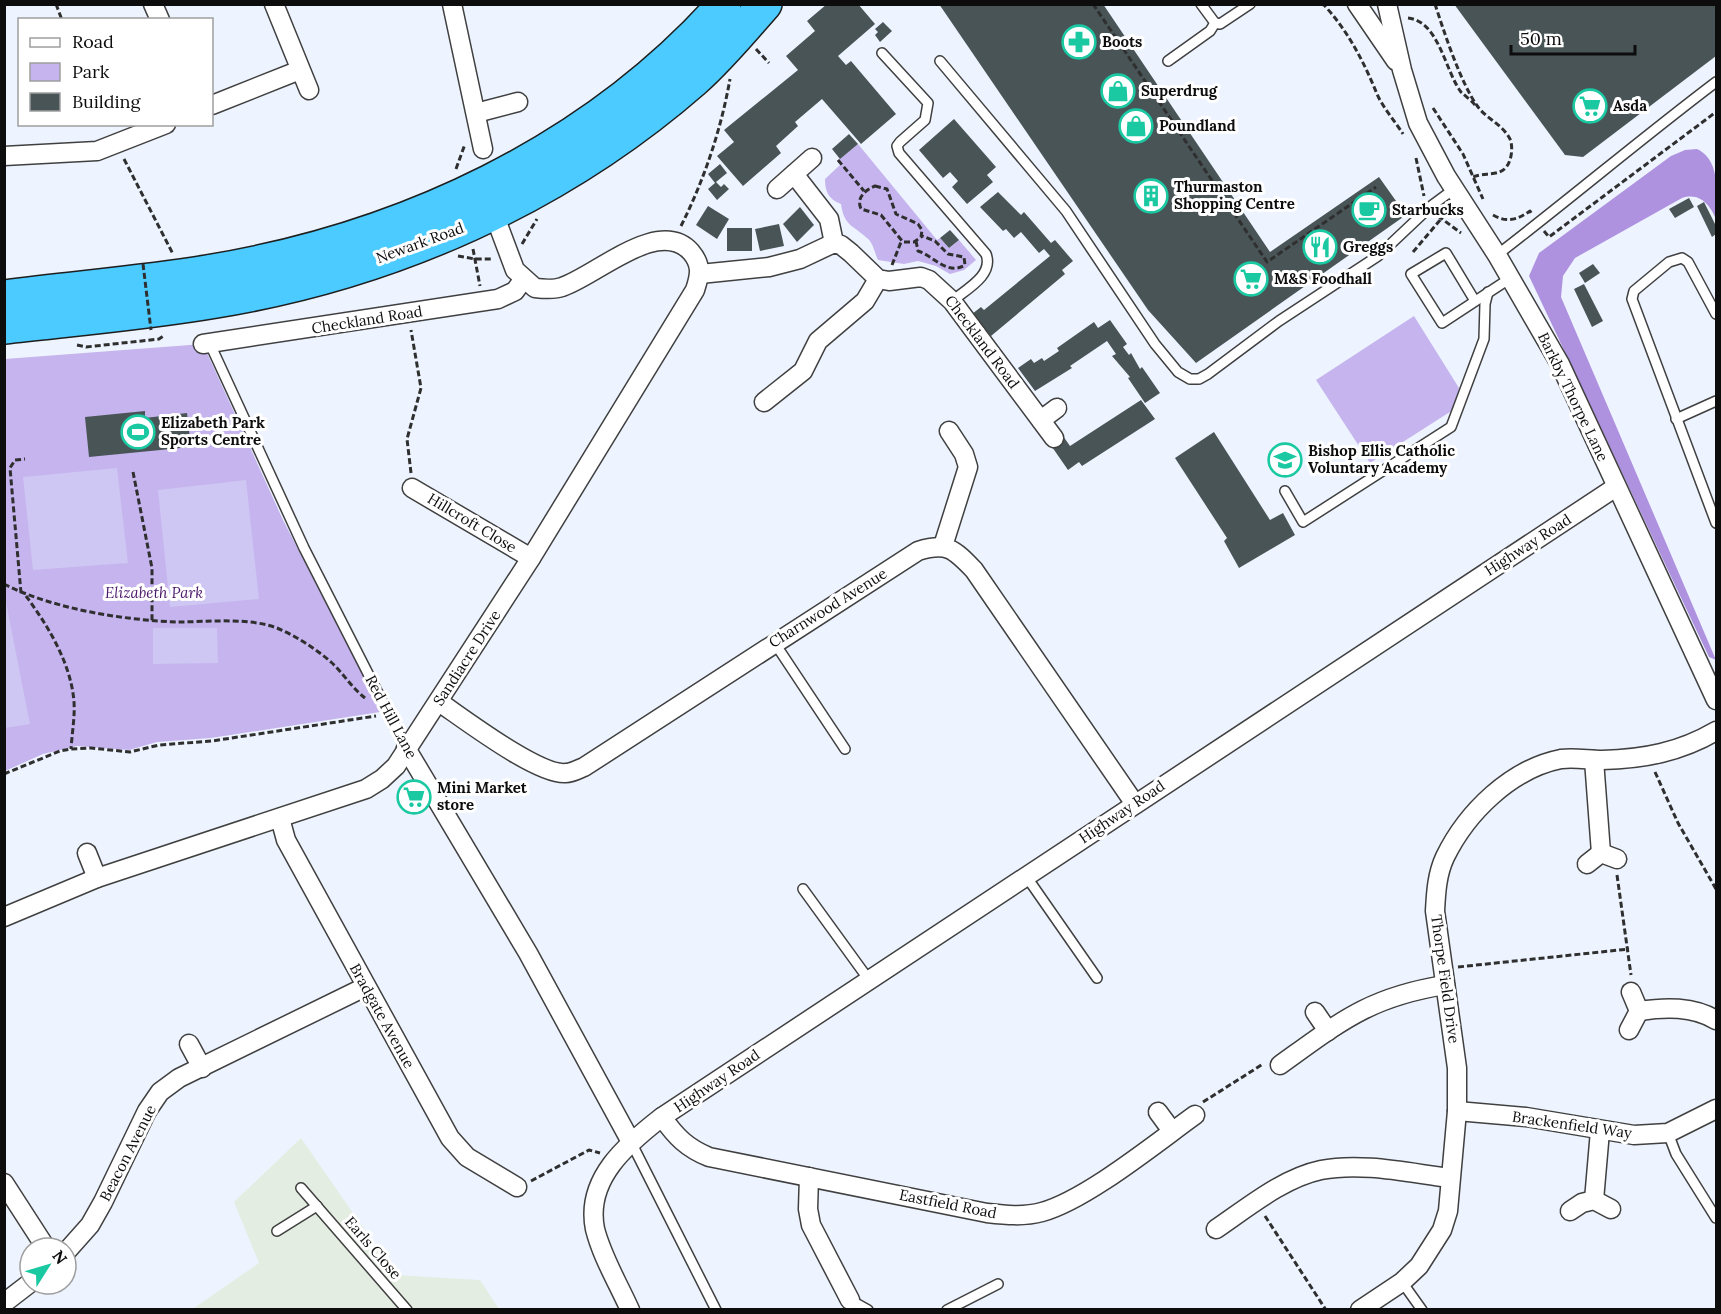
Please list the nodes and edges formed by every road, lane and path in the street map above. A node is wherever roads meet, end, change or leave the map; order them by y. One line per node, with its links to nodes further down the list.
1 (153, 4): 13 (street)
2 (274, 4): 21 (street)
3 (452, 4): 31 (street)
4 (724, 4): 68 (highway, Newark Road)
5 (765, 4): 49 (highway, Newark Road)
6 (1093, 4): 43 (path)
7 (1201, 4): 14 (lane)
8 (1250, 4): 14 (lane)
9 (1321, 4): 33 (path)
10 (1357, 4): 22 (street, Barkby Thorpe Lane)
11 (1387, 4): 22 (street, Barkby Thorpe Lane)
12 (1435, 4): 29 (path)
13 (159, 18)
14 (1215, 23): 19 (lane)
15 (1409, 27): 29 (path)
16 (755, 47): 20 (path)
17 (882, 53): 69 (lane)
18 (940, 61): 48 (lane)
19 (1168, 61)
20 (769, 63)
21 (300, 70): 25 (street); 27 (street)
22 (1402, 70): 45 (street, Barkby Thorpe Lane)
23 (731, 71): 53 (path)
24 (1716, 82): 51 (lane)
25 (309, 90)
26 (518, 102): 31 (street)
27 (213, 105)
28 (1432, 107): 42 (path)
29 (1478, 107): 42 (path)
30 (1716, 112): 51 (path)
31 (476, 113): 35 (street); 40 (path)
32 (162, 126): 34 (street)
33 (1406, 140)
34 (117, 146): 36 (street); 61 (path)
35 (483, 149)
36 (4, 156)
37 (1416, 156): 48 (path)
38 (812, 158): 41 (street)
39 (838, 160): 46 (path)
40 (454, 174)
41 (795, 174): 44 (street); 56 (street)
42 (1473, 177): 47 (path)
43 (1376, 187)
44 (777, 189)
45 (1454, 189): 48 (lane); 58 (street, Barkby Thorpe Lane)
46 (865, 191): 52 (path); 55 (path)
47 (1485, 204)
48 (1431, 206): 57 (path)
49 (494, 214): 65 (street); 73 (highway, Newark Road)
50 (1491, 214): 51 (path)
51 (1538, 224): 58 (lane)
52 (922, 236): 54 (path); 54 (path)
53 (673, 240): 63 (street); 65 (street)
54 (916, 241): 55 (path)
55 (901, 242): 66 (path)
56 (834, 243): 63 (street); 66 (street)
57 (1413, 252)
58 (1497, 255): 64 (street, Barkby Thorpe Lane)
59 (147, 258): 60 (path)
60 (138, 259)
61 (167, 259)
62 (143, 264): 74 (path, bridge)
63 (700, 274): 90 (street, Sandiacre Drive)
64 (1509, 279): 67 (lane); 85 (street, Barkby Thorpe Lane)
65 (523, 280): 71 (street, Checkland Road)
66 (883, 280): 69 (street, Checkland Road); 77 (street)
67 (1488, 292): 70 (lane); 87 (lane)
68 (4, 297)
69 (952, 301): 80 (street, Checkland Road)
70 (1475, 301): 70 (lane)
71 (409, 313): 75 (street, Checkland Road); 86 (path)
72 (1716, 314): 79 (lane)
73 (4, 327)
74 (151, 330)
75 (207, 344): 97 (lane, Red Hill Lane)
76 (1716, 401): 79 (lane)
77 (790, 406)
78 (1057, 408): 80 (street)
79 (1676, 419): 88 (lane)
80 (1041, 420): 82 (street, Checkland Road)
81 (949, 431): 89 (street)
82 (1054, 438)
83 (25, 459): 92 (path)
84 (133, 472): 93 (path)
85 (1617, 487): 95 (street, Barkby Thorpe Lane); 105 (street, Highway Road)
86 (412, 488): 90 (street, Hillcroft Close)
87 (1285, 491)
88 (1716, 523)
89 (943, 546): 94 (street, Charnwood Avenue); 105 (street)
90 (531, 558): 96 (street, Sandiacre Drive)
91 (4, 584): 92 (path)
92 (23, 593): 93 (path); 100 (path)
93 (152, 621): 97 (path)
94 (774, 642): 96 (street, Charnwood Avenue); 101 (lane)
95 (1714, 687)
96 (440, 702): 99 (street, Sandiacre Drive)
97 (386, 708): 99 (lane, Red Hill Lane); 100 (path)
98 (1716, 731): 102 (street, Thorpe Field Drive)
99 (406, 748): 106 (street, Sandiacre Drive); 137 (street, Red Hill Lane)
100 (71, 749): 104 (path)
101 (845, 749)
102 (1647, 757): 103 (street, Thorpe Field Drive); 113 (path)
103 (1594, 760): 108 (street); 116 (street, Thorpe Field Drive)
104 (4, 774)
105 (1135, 804): 110 (street, Highway Road)
106 (280, 818): 111 (street, Sandiacre Drive); 119 (street, Bradgate Avenue)
107 (87, 854): 111 (street)
108 (1609, 856): 109 (street); 115 (path)
109 (1587, 864)
110 (1026, 876): 117 (lane); 118 (street, Highway Road)
111 (97, 878): 114 (street, Sandiacre Drive)
112 (803, 888): 118 (lane)
113 (1716, 889)
114 (4, 917)
115 (1629, 949): 116 (path); 120 (path)
116 (1443, 976): 125 (street); 130 (street, Thorpe Field Drive)
117 (1097, 978)
118 (869, 980): 133 (street, Highway Road)
119 (365, 987): 128 (street, Beacon Avenue); 142 (street, Bradgate Avenue)
120 (1630, 992): 121 (street)
121 (1638, 1011): 123 (street); 124 (street)
122 (1315, 1012): 125 (street)
123 (1716, 1020)
124 (1629, 1030)
125 (1328, 1031): 127 (street)
126 (189, 1044): 128 (street)
127 (1280, 1065): 132 (path)
128 (201, 1068): 153 (street, Beacon Avenue)
129 (1716, 1110): 136 (street, Brackenfield Way)
130 (1457, 1111): 135 (street, Brackenfield Way); 140 (street, Thorpe Field Drive)
131 (1158, 1112): 134 (street)
132 (1195, 1115): 134 (street, Eastfield Road)
133 (662, 1117): 137 (street, Highway Road); 139 (street, Eastfield Road)
134 (1172, 1131): 139 (street, Eastfield Road)
135 (1600, 1131): 136 (street, Brackenfield Way); 144 (street)
136 (1668, 1133): 149 (lane)
137 (631, 1142): 138 (street, Highway Road); 161 (lane)
138 (616, 1157): 142 (path); 160 (street, Highway Road)
139 (809, 1177): 157 (street)
140 (1450, 1178): 145 (street); 154 (street, Thorpe Field Drive)
141 (4, 1182): 152 (street)
142 (517, 1187)
143 (301, 1188): 146 (lane, Earls Close)
144 (1594, 1200): 147 (street); 148 (street)
145 (1256, 1202): 150 (street); 164 (path)
146 (317, 1206): 151 (lane); 159 (lane, Earls Close)
147 (1611, 1209)
148 (1570, 1211)
149 (1716, 1218)
150 (1216, 1229)
151 (277, 1231)
152 (38, 1236)
153 (78, 1238)
154 (1402, 1282): 165 (street, Thorpe Field Drive); 166 (lane)
155 (998, 1284): 163 (lane)
156 (18, 1292): 158 (street)
157 (850, 1300): 162 (lane)
158 (4, 1303)
159 (406, 1310)
160 (630, 1310)
161 (716, 1310)
162 (867, 1310)
163 (947, 1310)
164 (1326, 1310)
165 (1360, 1310)
166 (1422, 1310)

